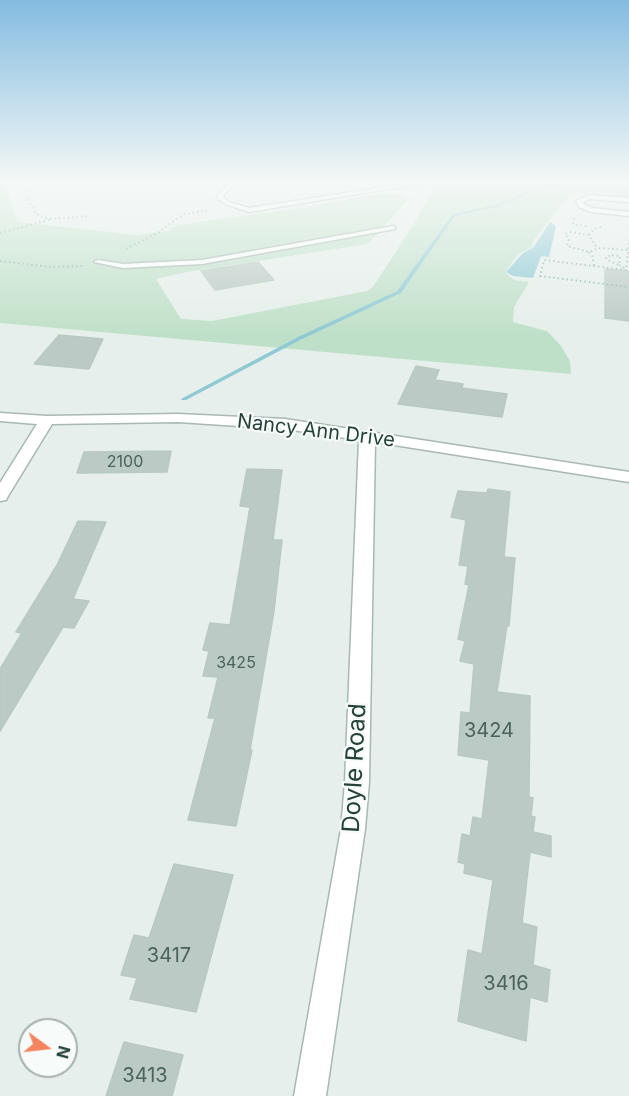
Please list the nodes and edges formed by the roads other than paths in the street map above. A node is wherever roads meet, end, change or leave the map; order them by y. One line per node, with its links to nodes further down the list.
1 (358, 234): 2 (lane)
2 (98, 262)
3 (0, 417): 4 (street, Nancy Ann Drive)
4 (47, 420): 5 (street, Nancy Ann Drive); 7 (street)
5 (368, 436): 6 (street, Nancy Ann Drive); 8 (street, Doyle Road)
6 (629, 477)
7 (0, 496)
8 (310, 1096)

